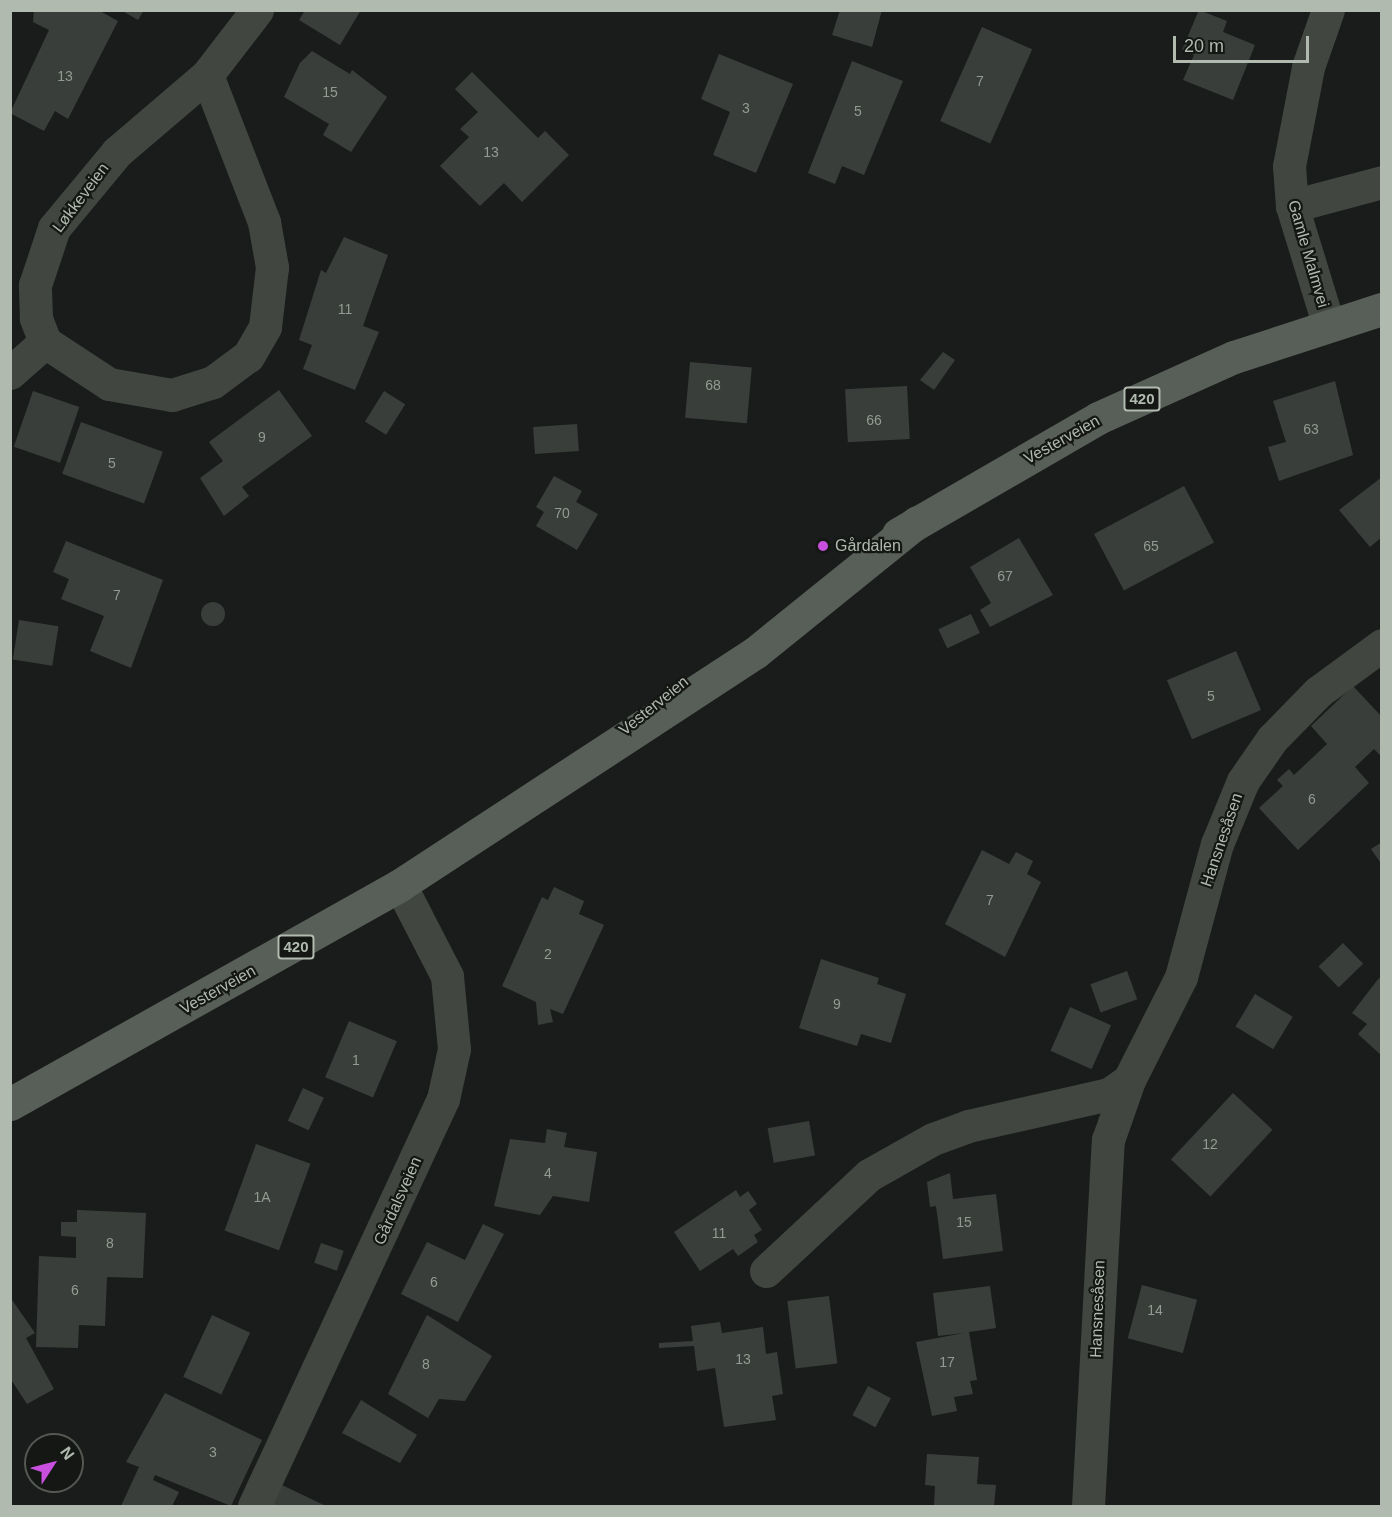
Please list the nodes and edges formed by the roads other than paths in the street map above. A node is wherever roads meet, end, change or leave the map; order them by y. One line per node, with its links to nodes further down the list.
1 (257, 10): 3 (street, Løkkeveien)
2 (1328, 10): 5 (street, Gamle Malmvei)
3 (207, 75): 8 (street, Løkkeveien); 8 (street)
4 (1382, 182): 5 (street)
5 (1292, 206): 7 (street, Gamle Malmvei)
6 (1382, 309): 7 (main road, Vesterveien / 420)
7 (1328, 323): 11 (main road, Vesterveien / 420)
8 (45, 342): 9 (street)
9 (10, 373)
10 (1382, 645): 12 (street, Hansnesåsen)
11 (400, 885): 13 (main road, Vesterveien / 420); 15 (street, Gårdalsveien)
12 (1129, 1080): 14 (street); 16 (street, Hansnesåsen)
13 (10, 1104)
14 (766, 1271)
15 (254, 1506)
16 (1088, 1506)

